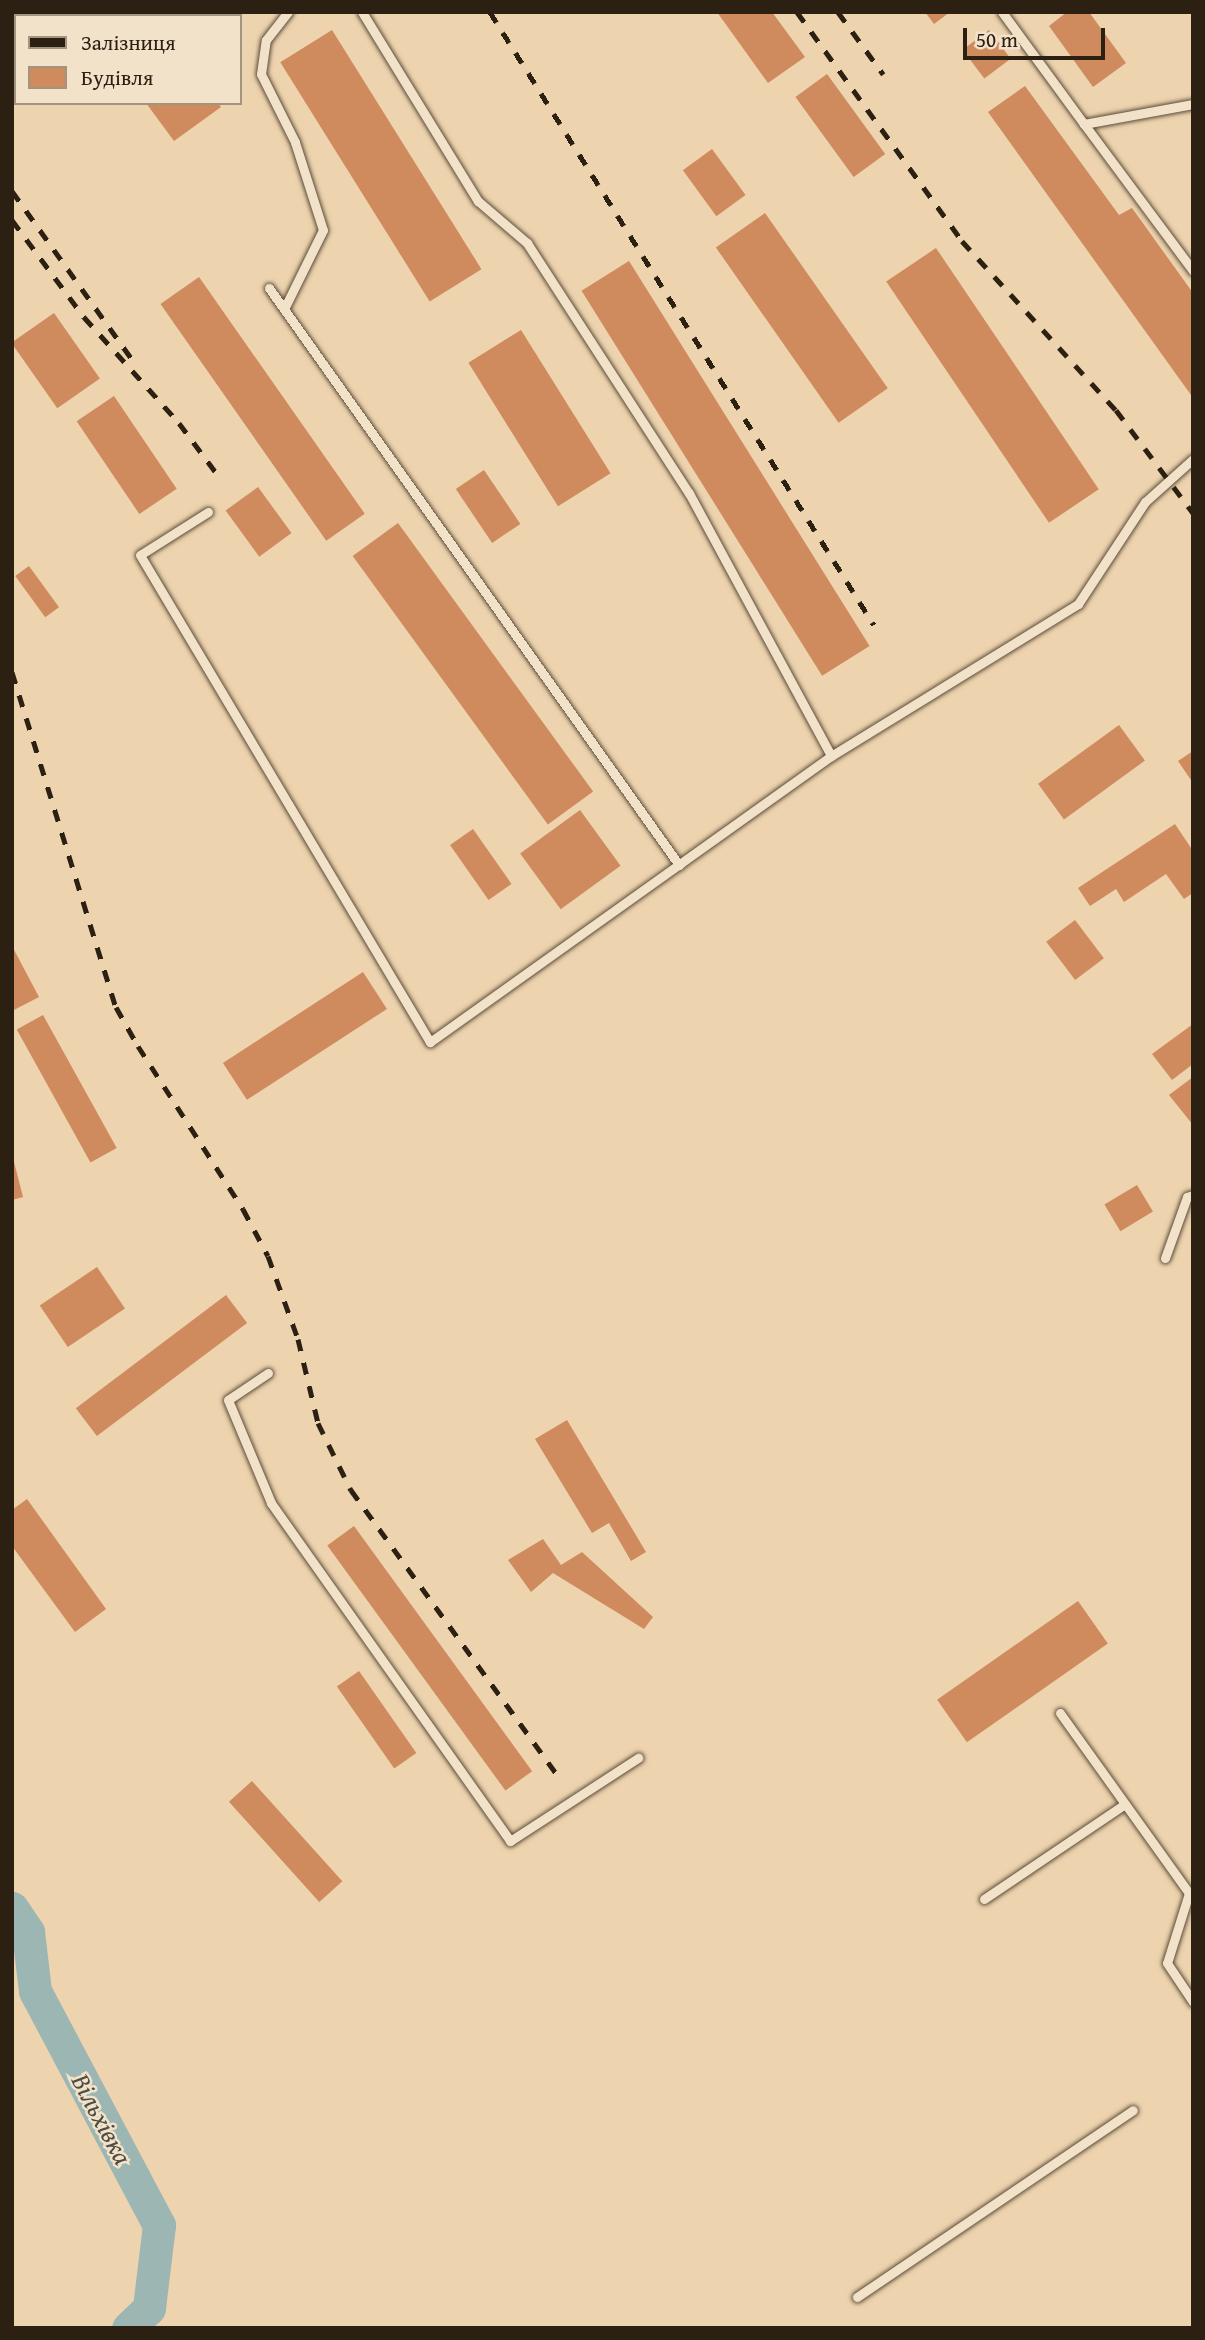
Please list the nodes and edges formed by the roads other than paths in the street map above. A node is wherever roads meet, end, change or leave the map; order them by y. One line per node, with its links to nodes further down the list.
1 (288, 12): 8 (lane)
2 (362, 12): 11 (lane)
3 (1002, 12): 5 (lane)
4 (1193, 104): 5 (lane)
5 (1084, 124): 6 (lane)
6 (1193, 271)
7 (269, 288): 8 (lane)
8 (284, 309): 12 (lane)
9 (1193, 459): 11 (lane)
10 (208, 512): 12 (lane)
11 (831, 756): 12 (lane)
12 (679, 864)
13 (1193, 1195): 14 (lane)
14 (1165, 1258)
15 (268, 1373): 17 (lane)
16 (1060, 1713): 18 (lane)
17 (638, 1758)
18 (1125, 1804): 19 (lane); 20 (lane)
19 (984, 1899)
20 (1193, 2002)
21 (1133, 2110): 22 (lane)
22 (857, 2297)

